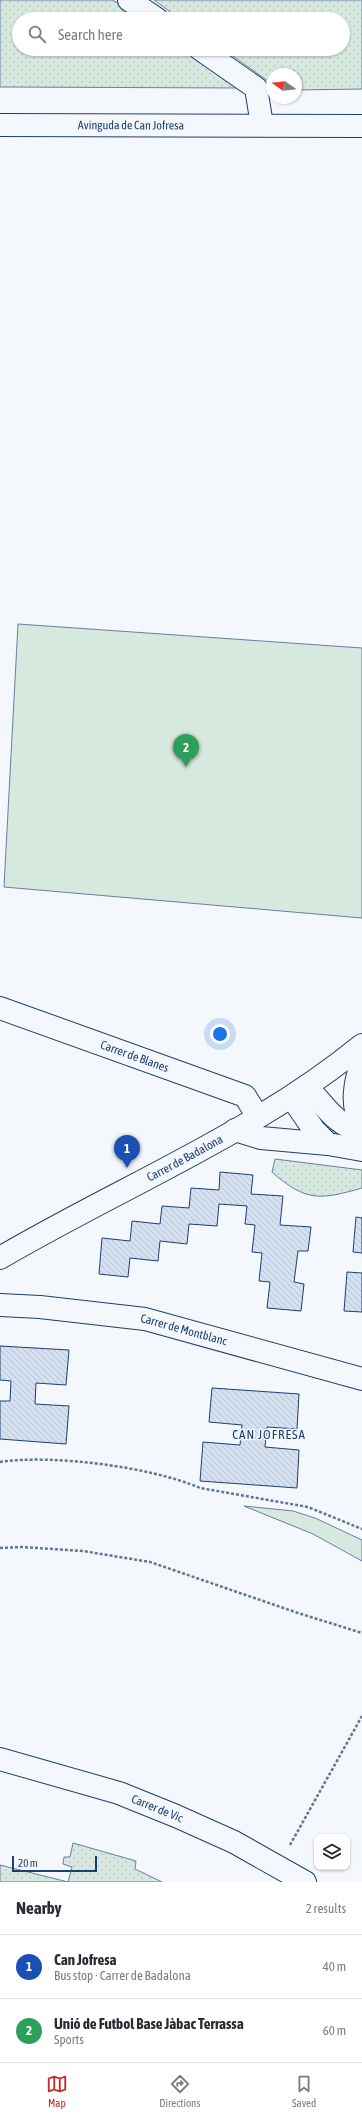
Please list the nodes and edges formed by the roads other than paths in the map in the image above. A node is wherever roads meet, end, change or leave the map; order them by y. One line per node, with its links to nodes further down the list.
1 (129, 0): 2 (street)
2 (147, 12)
3 (210, 56): 5 (street)
4 (0, 125): 5 (street, Avinguda de Can Jofresa)
5 (262, 125): 6 (street, Avinguda de Can Jofresa)
6 (362, 126)
7 (0, 1008): 11 (street, Carrer de Blanes)
8 (362, 1045): 10 (street, Carrer de Badalona)
9 (362, 1060): 12 (street)
10 (299, 1092): 11 (street, Carrer de Badalona); 14 (street); 15 (street)
11 (258, 1117): 13 (street, Carrer de Badalona)
12 (362, 1124)
13 (235, 1130): 15 (street); 17 (street, Carrer de Badalona)
14 (362, 1131)
15 (328, 1144): 16 (street)
16 (362, 1150)
17 (0, 1258)
18 (0, 1305): 19 (street, Carrer de Montblanc)
19 (362, 1379)
20 (0, 1759): 21 (street, Carrer de Vic)
21 (305, 1882)

